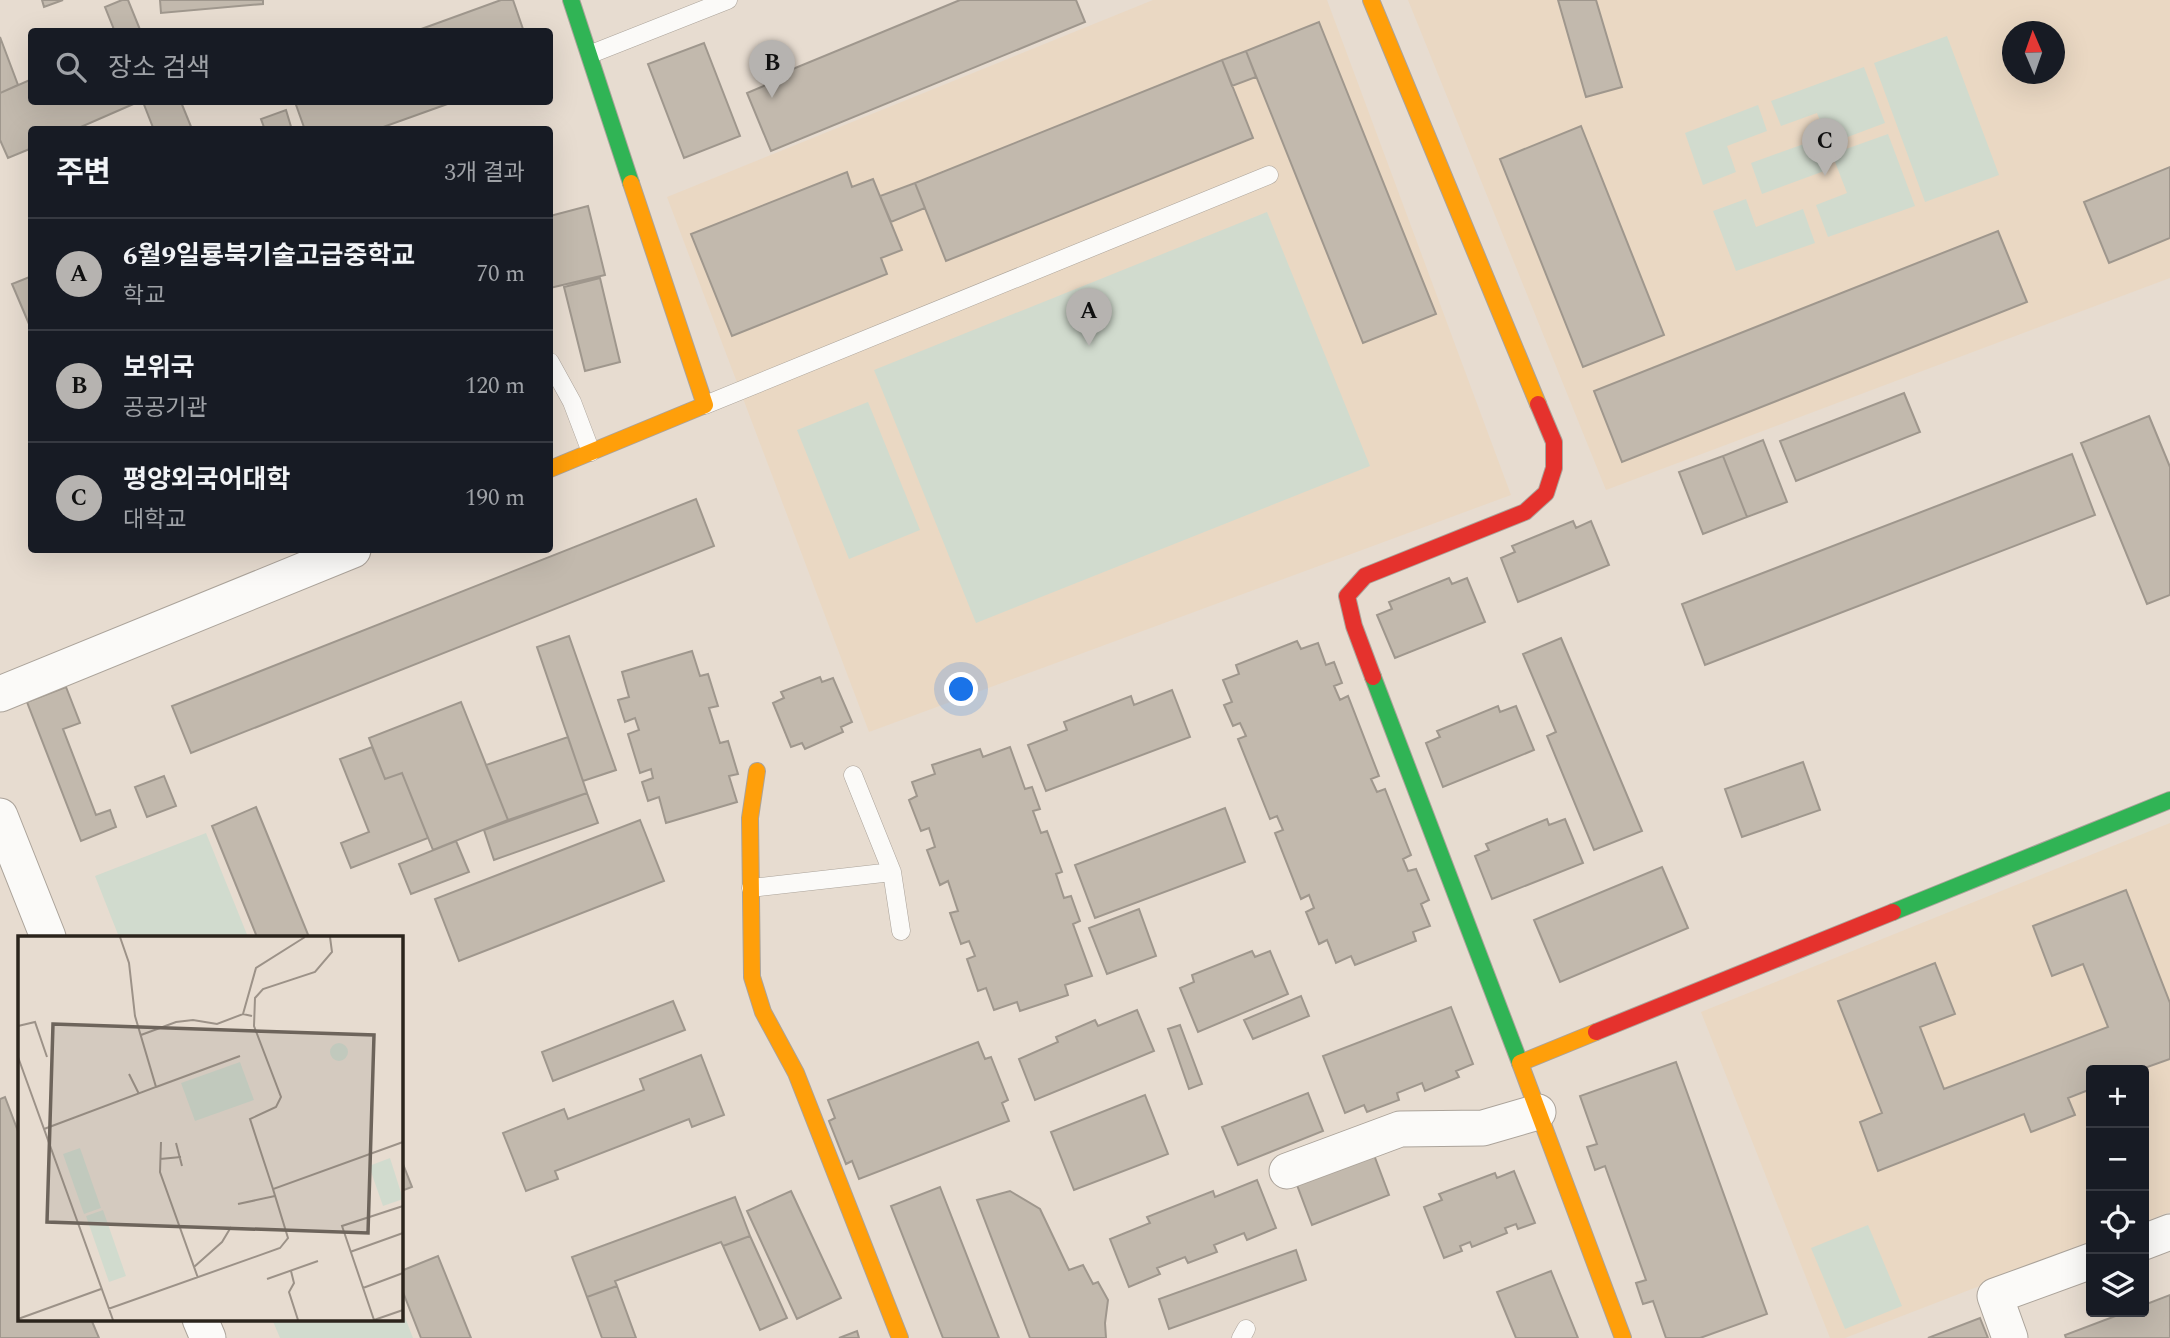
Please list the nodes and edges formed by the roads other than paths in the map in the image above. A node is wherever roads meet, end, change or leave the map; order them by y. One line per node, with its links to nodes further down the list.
1 (571, 0): 4 (street)
2 (728, 0): 4 (lane)
3 (1371, 0): 20 (street)
4 (591, 54): 7 (street)
5 (1269, 176): 7 (lane)
6 (553, 367): 8 (lane)
7 (705, 405): 8 (street)
8 (591, 452): 9 (street)
9 (553, 468)
10 (346, 553): 11 (street)
11 (0, 694)
12 (757, 771): 17 (street)
13 (853, 775): 16 (lane)
14 (2170, 800): 20 (street)
15 (0, 816): 19 (street)
16 (892, 872): 17 (lane); 18 (lane)
17 (751, 888): 28 (street)
18 (901, 931)
19 (48, 936)
20 (1520, 1063): 21 (street)
21 (1538, 1112): 22 (street); 29 (street)
22 (1287, 1171)
23 (2170, 1232): 24 (street)
24 (2149, 1240)
25 (2086, 1263): 30 (street)
26 (200, 1320): 27 (street)
27 (208, 1338)
28 (900, 1338)
29 (1623, 1338)
30 (2010, 1338)

